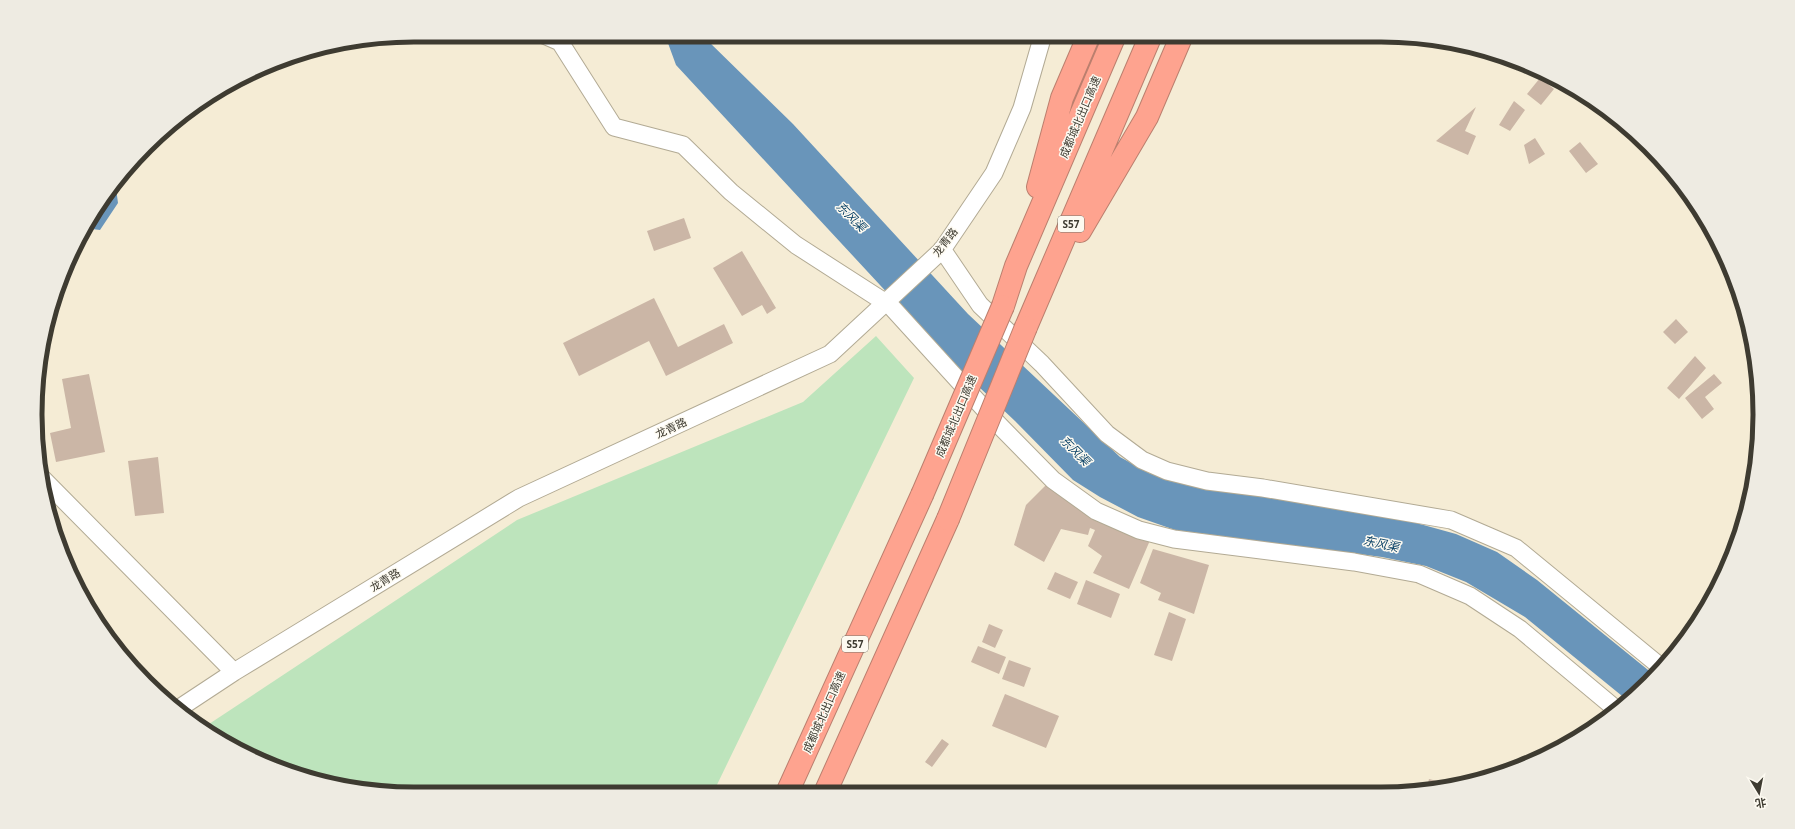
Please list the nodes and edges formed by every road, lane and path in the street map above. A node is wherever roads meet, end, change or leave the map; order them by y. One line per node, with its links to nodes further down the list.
1 (560, 42): 9 (street)
2 (1041, 42): 7 (street, 龙青路)
3 (1086, 42): 8 (highway)
4 (1112, 42): 8 (highway, 成都城北出口高速 / S57)
5 (1148, 42): 10 (highway, S57)
6 (1179, 42): 10 (highway)
7 (942, 249): 9 (street, 龙青路); 12 (street)
8 (1016, 266): 16 (highway, 成都城北出口高速 / S57, bridge)
9 (887, 302): 13 (street, 龙青路); 15 (street)
10 (1030, 318): 17 (highway, S57, bridge)
11 (49, 485): 13 (street)
12 (1657, 664)
13 (234, 672): 14 (street, 龙青路)
14 (182, 705)
15 (1612, 706)
16 (790, 787)
17 (828, 787)

